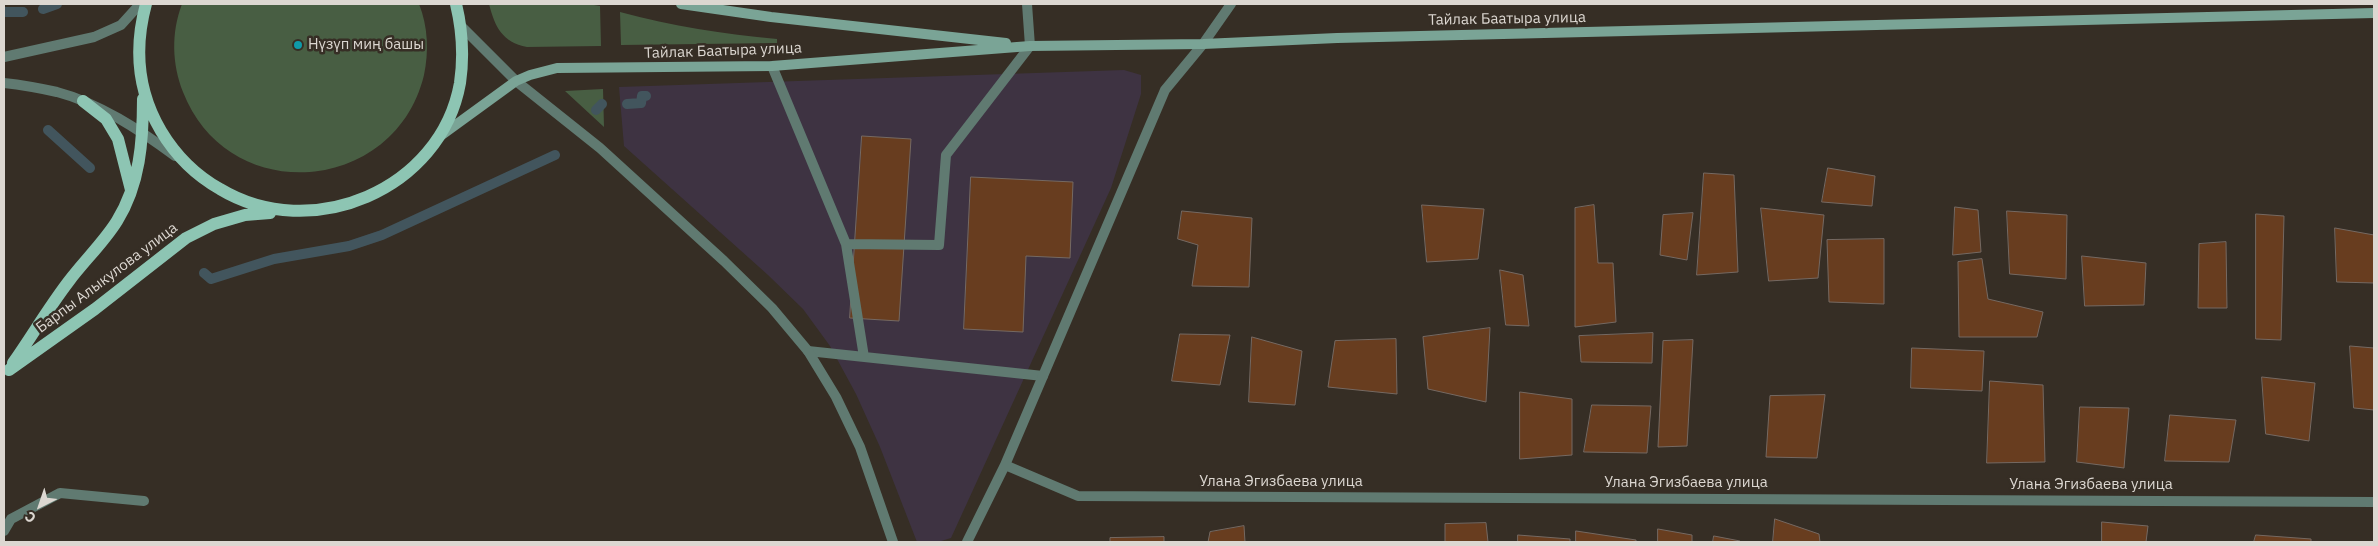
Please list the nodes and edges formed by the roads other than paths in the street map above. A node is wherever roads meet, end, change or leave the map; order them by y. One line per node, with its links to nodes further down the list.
1 (140, 4): 11 (street)
2 (146, 4): 15 (main road)
3 (456, 4): 8 (main road)
4 (681, 4): 10 (main road, Тайлак Баатыра улица)
5 (1027, 4): 10 (street)
6 (1231, 4): 9 (street)
7 (2374, 13): 9 (main road, Тайлак Баатыра улица)
8 (461, 26): 13 (street); 18 (main road)
9 (1203, 44): 10 (main road, Тайлак Баатыра улица); 26 (street)
10 (1030, 46): 12 (main road, Тайлак Баатыра улица); 22 (street)
11 (4, 57)
12 (772, 66): 13 (main road, Тайлак Баатыра улица); 22 (street)
13 (516, 82): 18 (main road, Тайлак Баатыра улица); 23 (street)
14 (4, 83): 16 (street)
15 (143, 90): 17 (main road, Барпы Алыкулова улица); 19 (main road)
16 (83, 101): 17 (street); 20 (main road)
17 (143, 133): 19 (street); 20 (main road, Барпы Алыкулова улица)
18 (438, 138): 21 (main road)
19 (185, 163): 21 (main road)
20 (131, 191): 25 (main road, Барпы Алыкулова улица)
21 (288, 212): 25 (main road, Барпы Алыкулова улица)
22 (846, 244): 24 (street)
23 (808, 351): 24 (street); 31 (street)
24 (864, 357): 26 (street)
25 (6, 372)
26 (1043, 376): 27 (street)
27 (1005, 465): 29 (street, Улана Эгизбаева улица); 32 (street)
28 (144, 501): 30 (street)
29 (2374, 502)
30 (4, 531)
31 (894, 542)
32 (966, 542)

